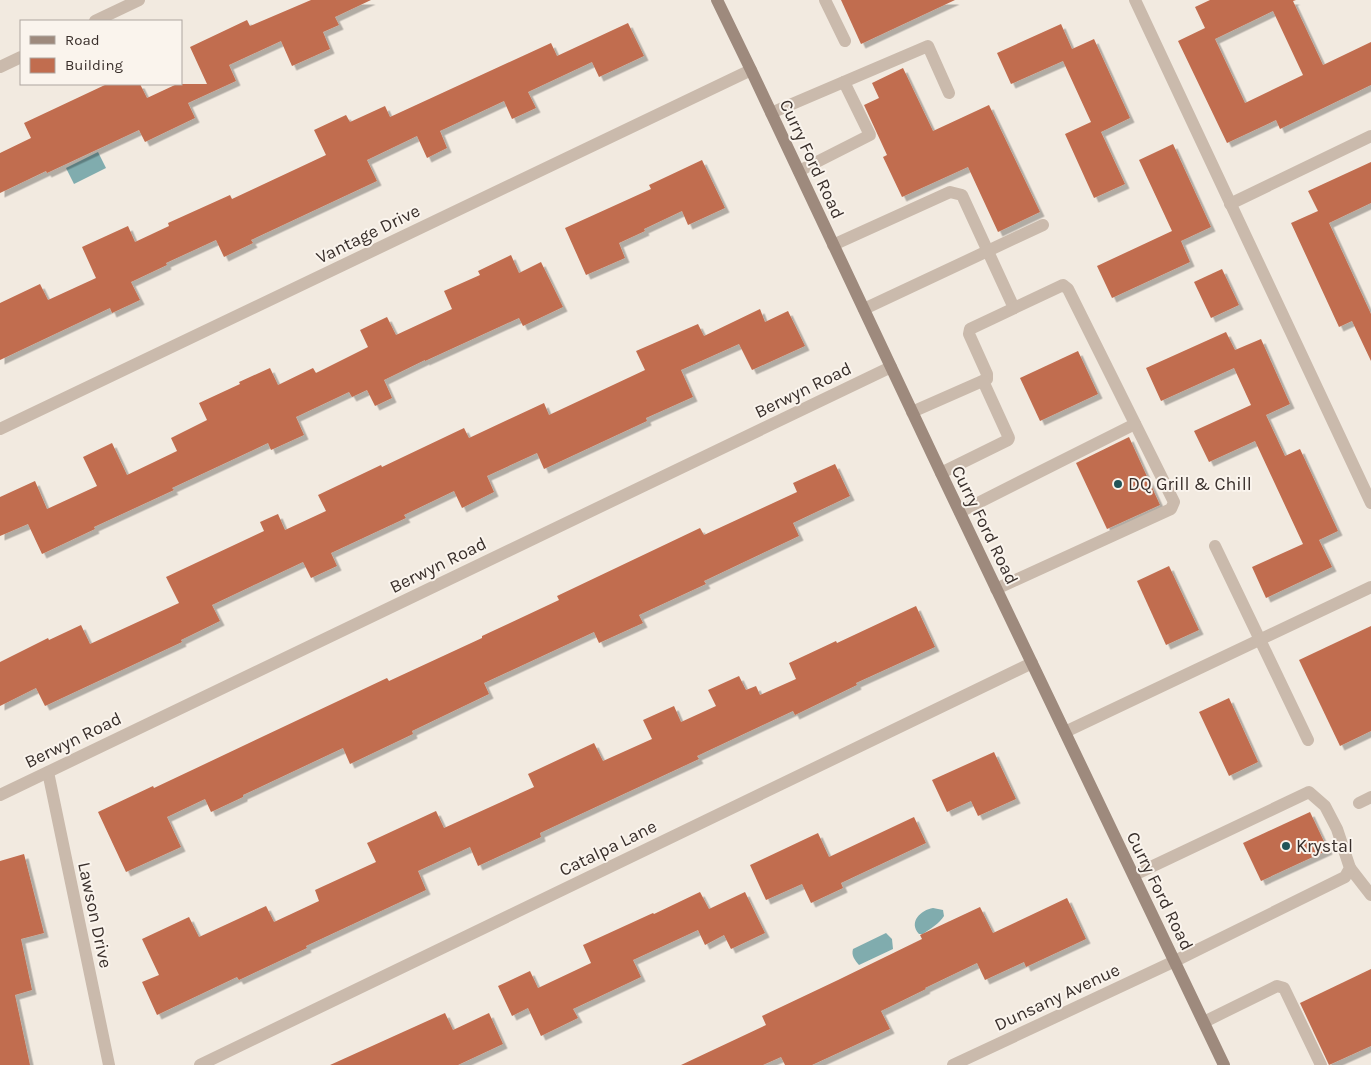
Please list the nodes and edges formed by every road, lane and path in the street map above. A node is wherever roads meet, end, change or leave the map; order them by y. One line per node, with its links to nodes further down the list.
1 (139, 0): 5 (street)
2 (716, 0): 9 (street, Curry Ford Road)
3 (825, 0): 6 (street)
4 (1135, 0): 15 (street)
5 (97, 20)
6 (844, 42)
7 (20, 57): 8 (street)
8 (0, 67)
9 (751, 70): 12 (street, Curry Ford Road); 25 (street, Vantage Drive)
10 (844, 82): 11 (street); 12 (street); 14 (street)
11 (949, 93)
12 (771, 113): 14 (street, Curry Ford Road)
13 (1371, 136): 15 (street)
14 (798, 172): 17 (street, Curry Ford Road)
15 (1230, 204): 27 (street)
16 (1043, 225): 18 (street)
17 (833, 245): 18 (street); 20 (street, Curry Ford Road)
18 (988, 251): 19 (street); 20 (street)
19 (1014, 308): 22 (street); 24 (street)
20 (864, 309): 21 (street, Curry Ford Road)
21 (891, 367): 23 (street, Curry Ford Road); 36 (street, Berwyn Road)
22 (983, 381): 23 (street); 26 (street)
23 (912, 412): 26 (street, Curry Ford Road)
24 (1135, 424): 28 (street); 31 (street)
25 (0, 429)
26 (941, 473): 28 (street, Curry Ford Road)
27 (1371, 503)
28 (960, 512): 31 (street, Curry Ford Road)
29 (1215, 546): 32 (street)
30 (1371, 587): 32 (street)
31 (996, 589): 33 (street, Curry Ford Road)
32 (1260, 640): 34 (street); 35 (street)
33 (1032, 663): 34 (street, Curry Ford Road); 46 (street, Catalpa Lane)
34 (1065, 732): 41 (street, Curry Ford Road)
35 (1308, 740)
36 (48, 772): 37 (street, Berwyn Road); 45 (street, Lawson Drive)
37 (0, 795)
38 (1371, 797): 39 (street)
39 (1358, 803)
40 (1350, 868): 41 (street); 42 (street); 43 (street, Dunsany Avenue)
41 (1134, 876): 43 (street, Curry Ford Road)
42 (1371, 896)
43 (1175, 962): 44 (street, Curry Ford Road); 47 (street, Dunsany Avenue)
44 (1204, 1022): 48 (street, Curry Ford Road); 49 (street)
45 (109, 1065)
46 (200, 1065)
47 (953, 1065)
48 (1224, 1065)
49 (1321, 1065)

